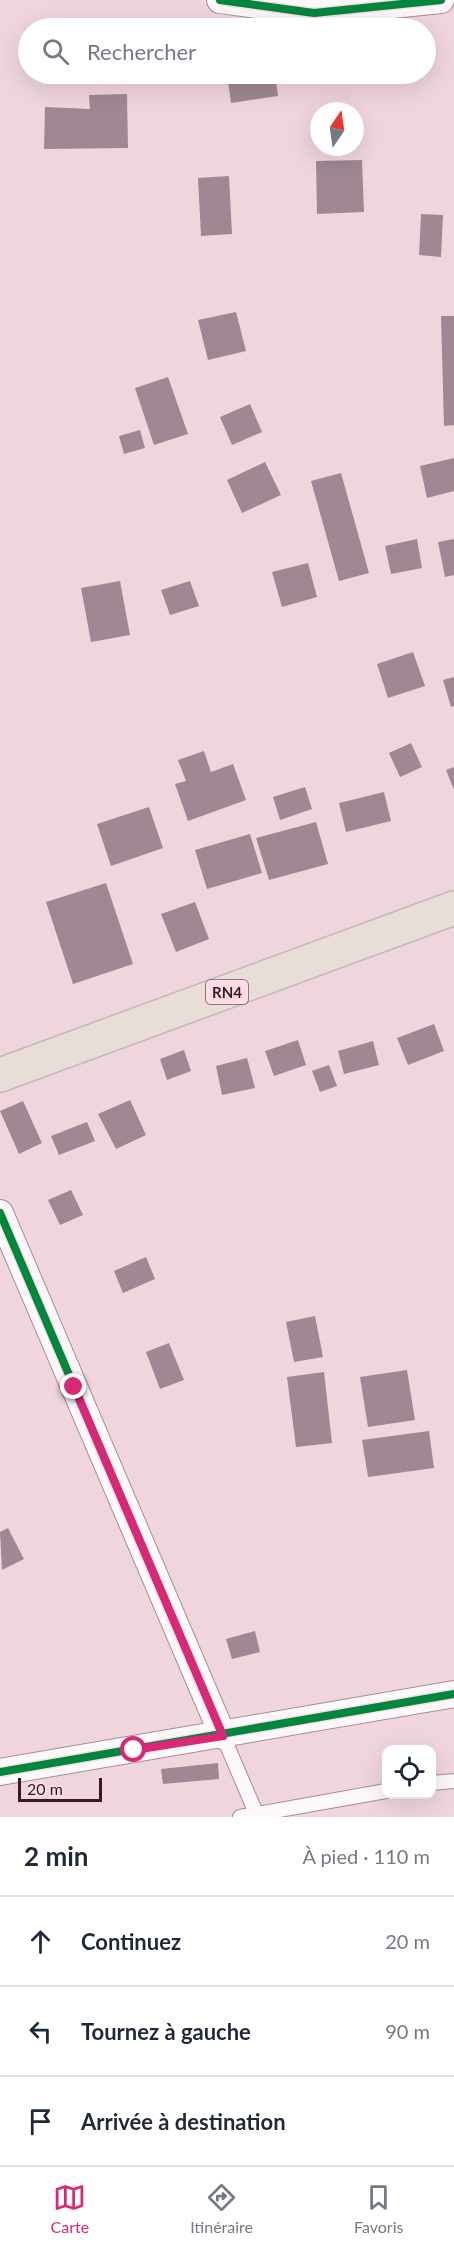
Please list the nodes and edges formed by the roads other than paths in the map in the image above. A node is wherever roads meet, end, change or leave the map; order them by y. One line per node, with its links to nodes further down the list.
1 (220, 0): 2 (street)
2 (441, 0)
3 (454, 908): 4 (highway, RN4)
4 (0, 1076)
5 (0, 1213): 7 (street)
6 (454, 1695): 7 (street)
7 (223, 1736): 8 (street); 12 (lane)
8 (0, 1772)
9 (454, 1781): 10 (lane)
10 (436, 1783)
11 (382, 1792): 12 (lane)
12 (256, 1813): 13 (lane)
13 (240, 1817)

